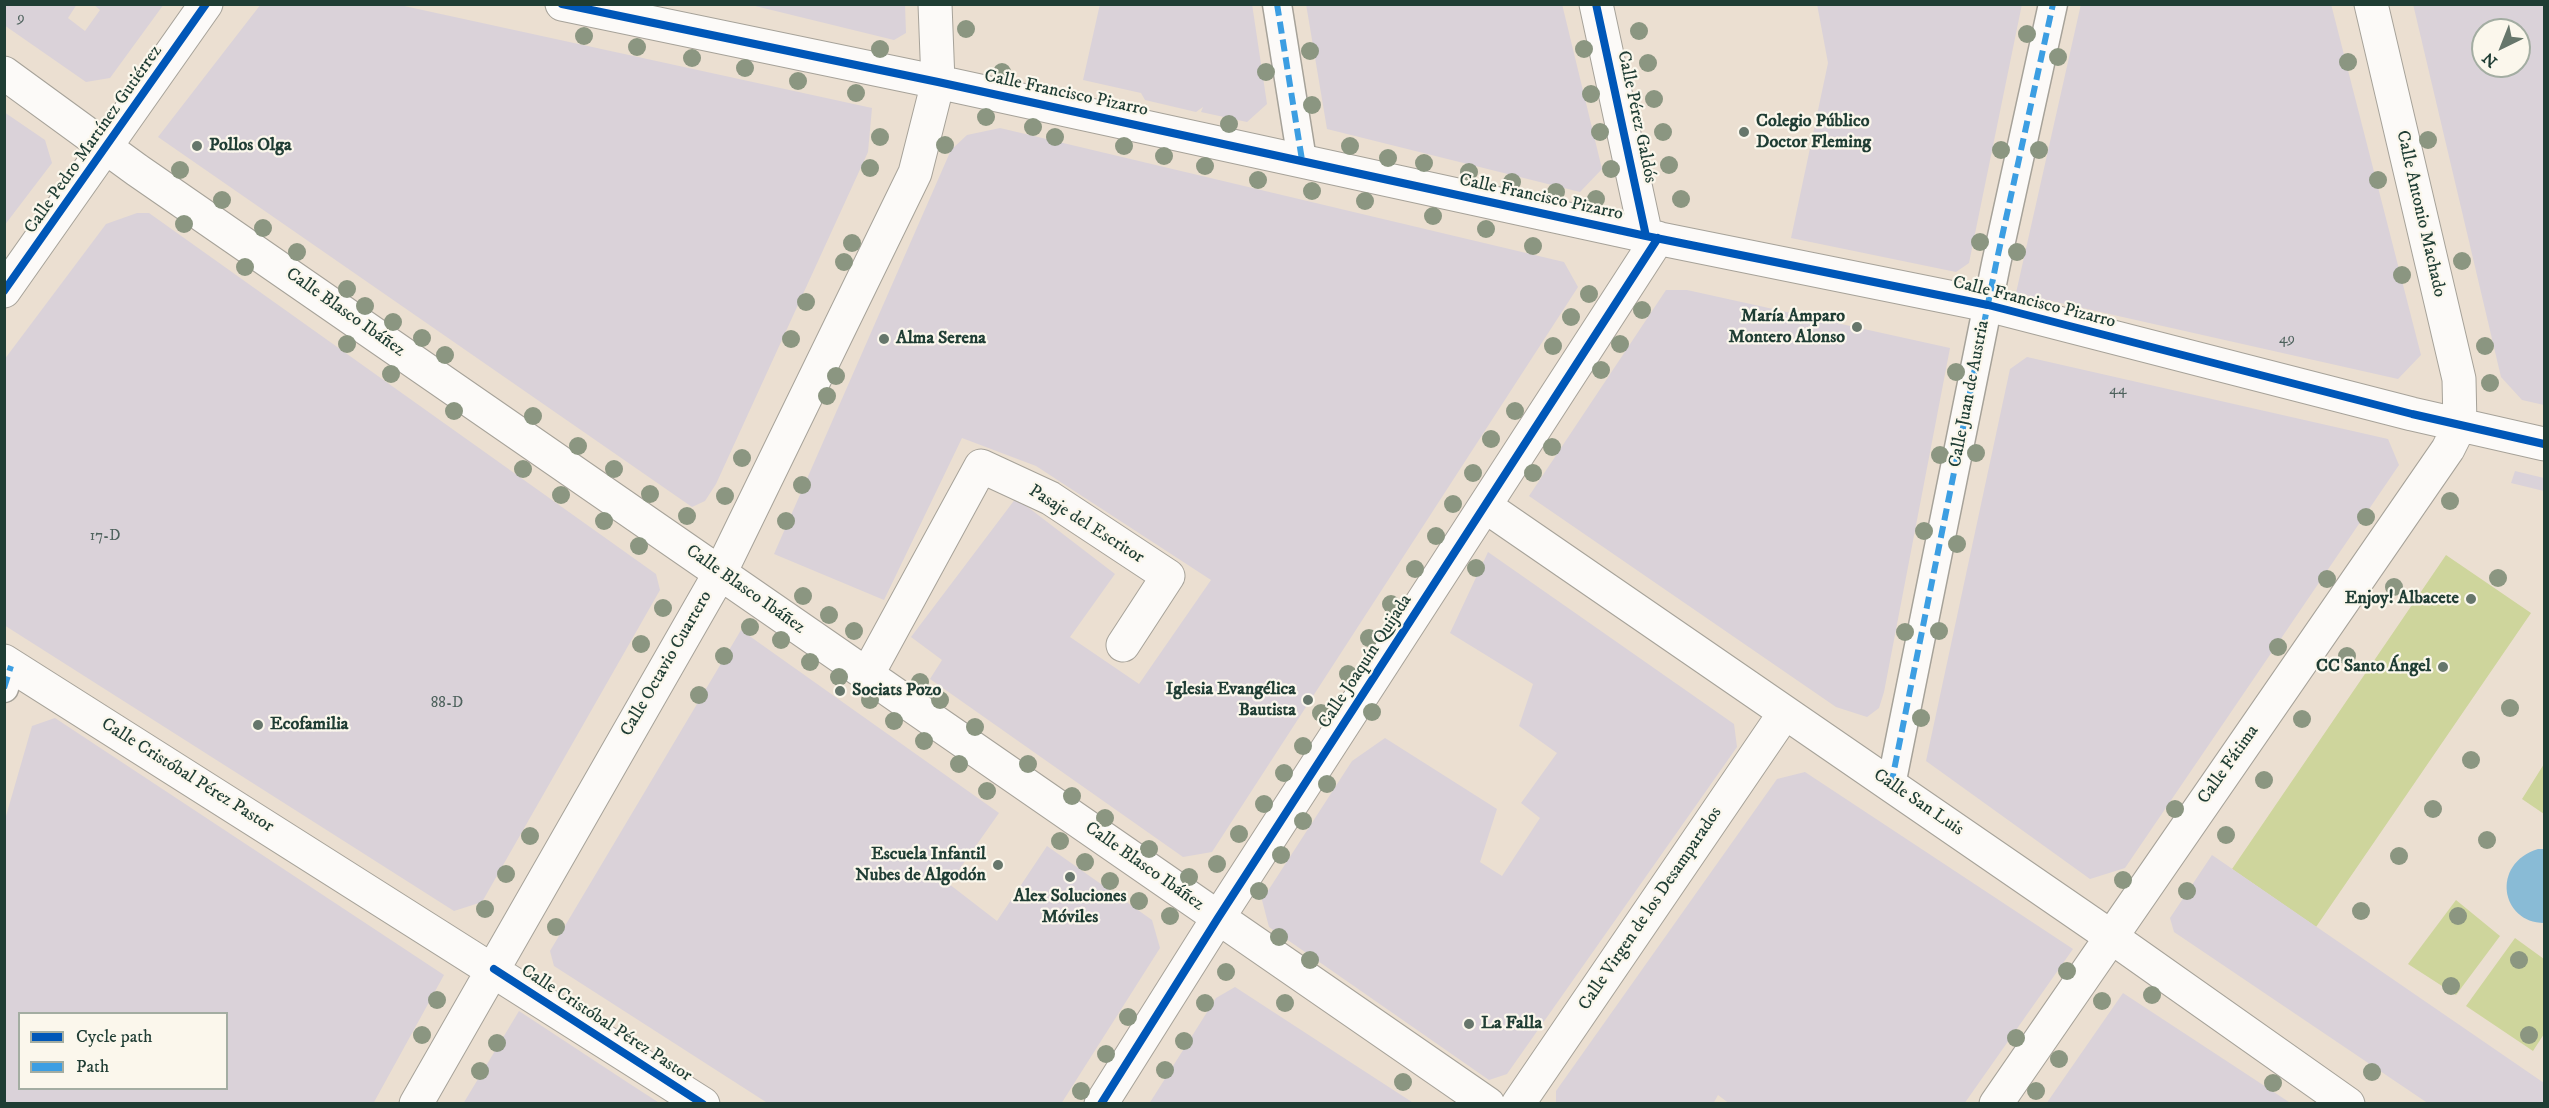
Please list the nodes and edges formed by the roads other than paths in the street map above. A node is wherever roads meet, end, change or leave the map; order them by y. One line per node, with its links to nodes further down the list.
1 (207, 4): 10 (street, Calle Pedro Martínez Gutiérrez)
2 (562, 4): 9 (street, Calle Francisco Pizarro)
3 (935, 4): 9 (street, Calle Octavio Cuartero)
4 (1277, 4): 11 (street)
5 (1596, 4): 12 (street, Calle Pérez Galdós)
6 (2053, 4): 14 (street, Calle Juan de Austria)
7 (2371, 4): 15 (street, Calle Antonio Machado)
8 (4, 73): 10 (street, Calle Blasco Ibáñez)
9 (938, 82): 11 (street, Calle Francisco Pizarro); 18 (street, Calle Octavio Cuartero)
10 (107, 149): 13 (street, Calle Pedro Martínez Gutiérrez); 18 (street, Calle Blasco Ibáñez)
11 (1302, 160): 12 (street, Calle Francisco Pizarro)
12 (1652, 237): 14 (street, Calle Francisco Pizarro); 17 (street, Calle Joaquín Quijada)
13 (4, 291)
14 (1988, 305): 15 (street, Calle Francisco Pizarro); 23 (street, Calle Juan de Austria)
15 (2460, 425): 16 (street, Calle Francisco Pizarro); 25 (street, Calle Fátima)
16 (2544, 444)
17 (1485, 506): 22 (street, Calle San Luis); 24 (street, Calle Joaquín Quijada)
18 (720, 573): 21 (street, Calle Blasco Ibáñez); 26 (street, Calle Octavio Cuartero)
19 (1123, 645): 21 (street, Pasaje del Escritor)
20 (7, 671): 26 (street, Calle Cristóbal Pérez Pastor)
21 (867, 675): 24 (street, Calle Blasco Ibáñez)
22 (1784, 714): 23 (street, Calle San Luis); 31 (street, Calle Virgen de los Desamparados)
23 (1891, 785): 25 (street, Calle San Luis)
24 (1218, 918): 29 (street, Calle Joaquín Quijada); 30 (street, Calle Blasco Ibáñez)
25 (2110, 936): 32 (street, Calle Fátima); 33 (street, Calle San Luis)
26 (494, 969): 27 (street, Calle Octavio Cuartero); 28 (street, Calle Cristóbal Pérez Pastor)
27 (416, 1104)
28 (703, 1104)
29 (1101, 1104)
30 (1488, 1104)
31 (1518, 1104)
32 (1996, 1104)
33 (2348, 1104)

